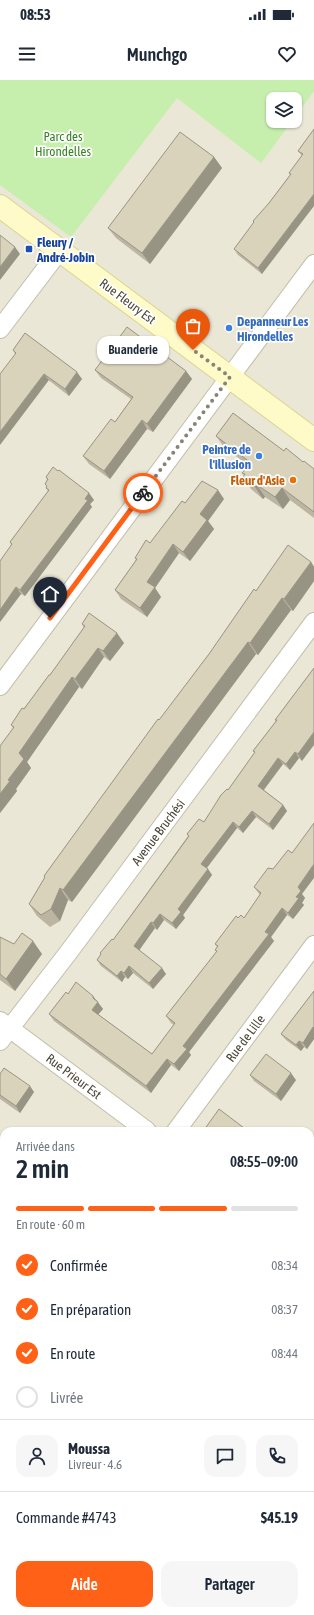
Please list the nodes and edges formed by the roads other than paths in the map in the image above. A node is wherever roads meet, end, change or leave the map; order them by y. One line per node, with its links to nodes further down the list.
1 (0, 206): 2 (street, Rue Fleury Est)
2 (60, 250): 4 (street); 5 (street, Rue Fleury Est)
3 (314, 264): 5 (street)
4 (0, 329)
5 (230, 377): 6 (street, Rue Fleury Est); 8 (street)
6 (314, 440)
7 (314, 622): 10 (street, Avenue Bruchési)
8 (0, 686)
9 (314, 945): 12 (street, Rue de Lille)
10 (3, 1030): 11 (street, Rue Prieur Est)
11 (141, 1127)
12 (179, 1127)

